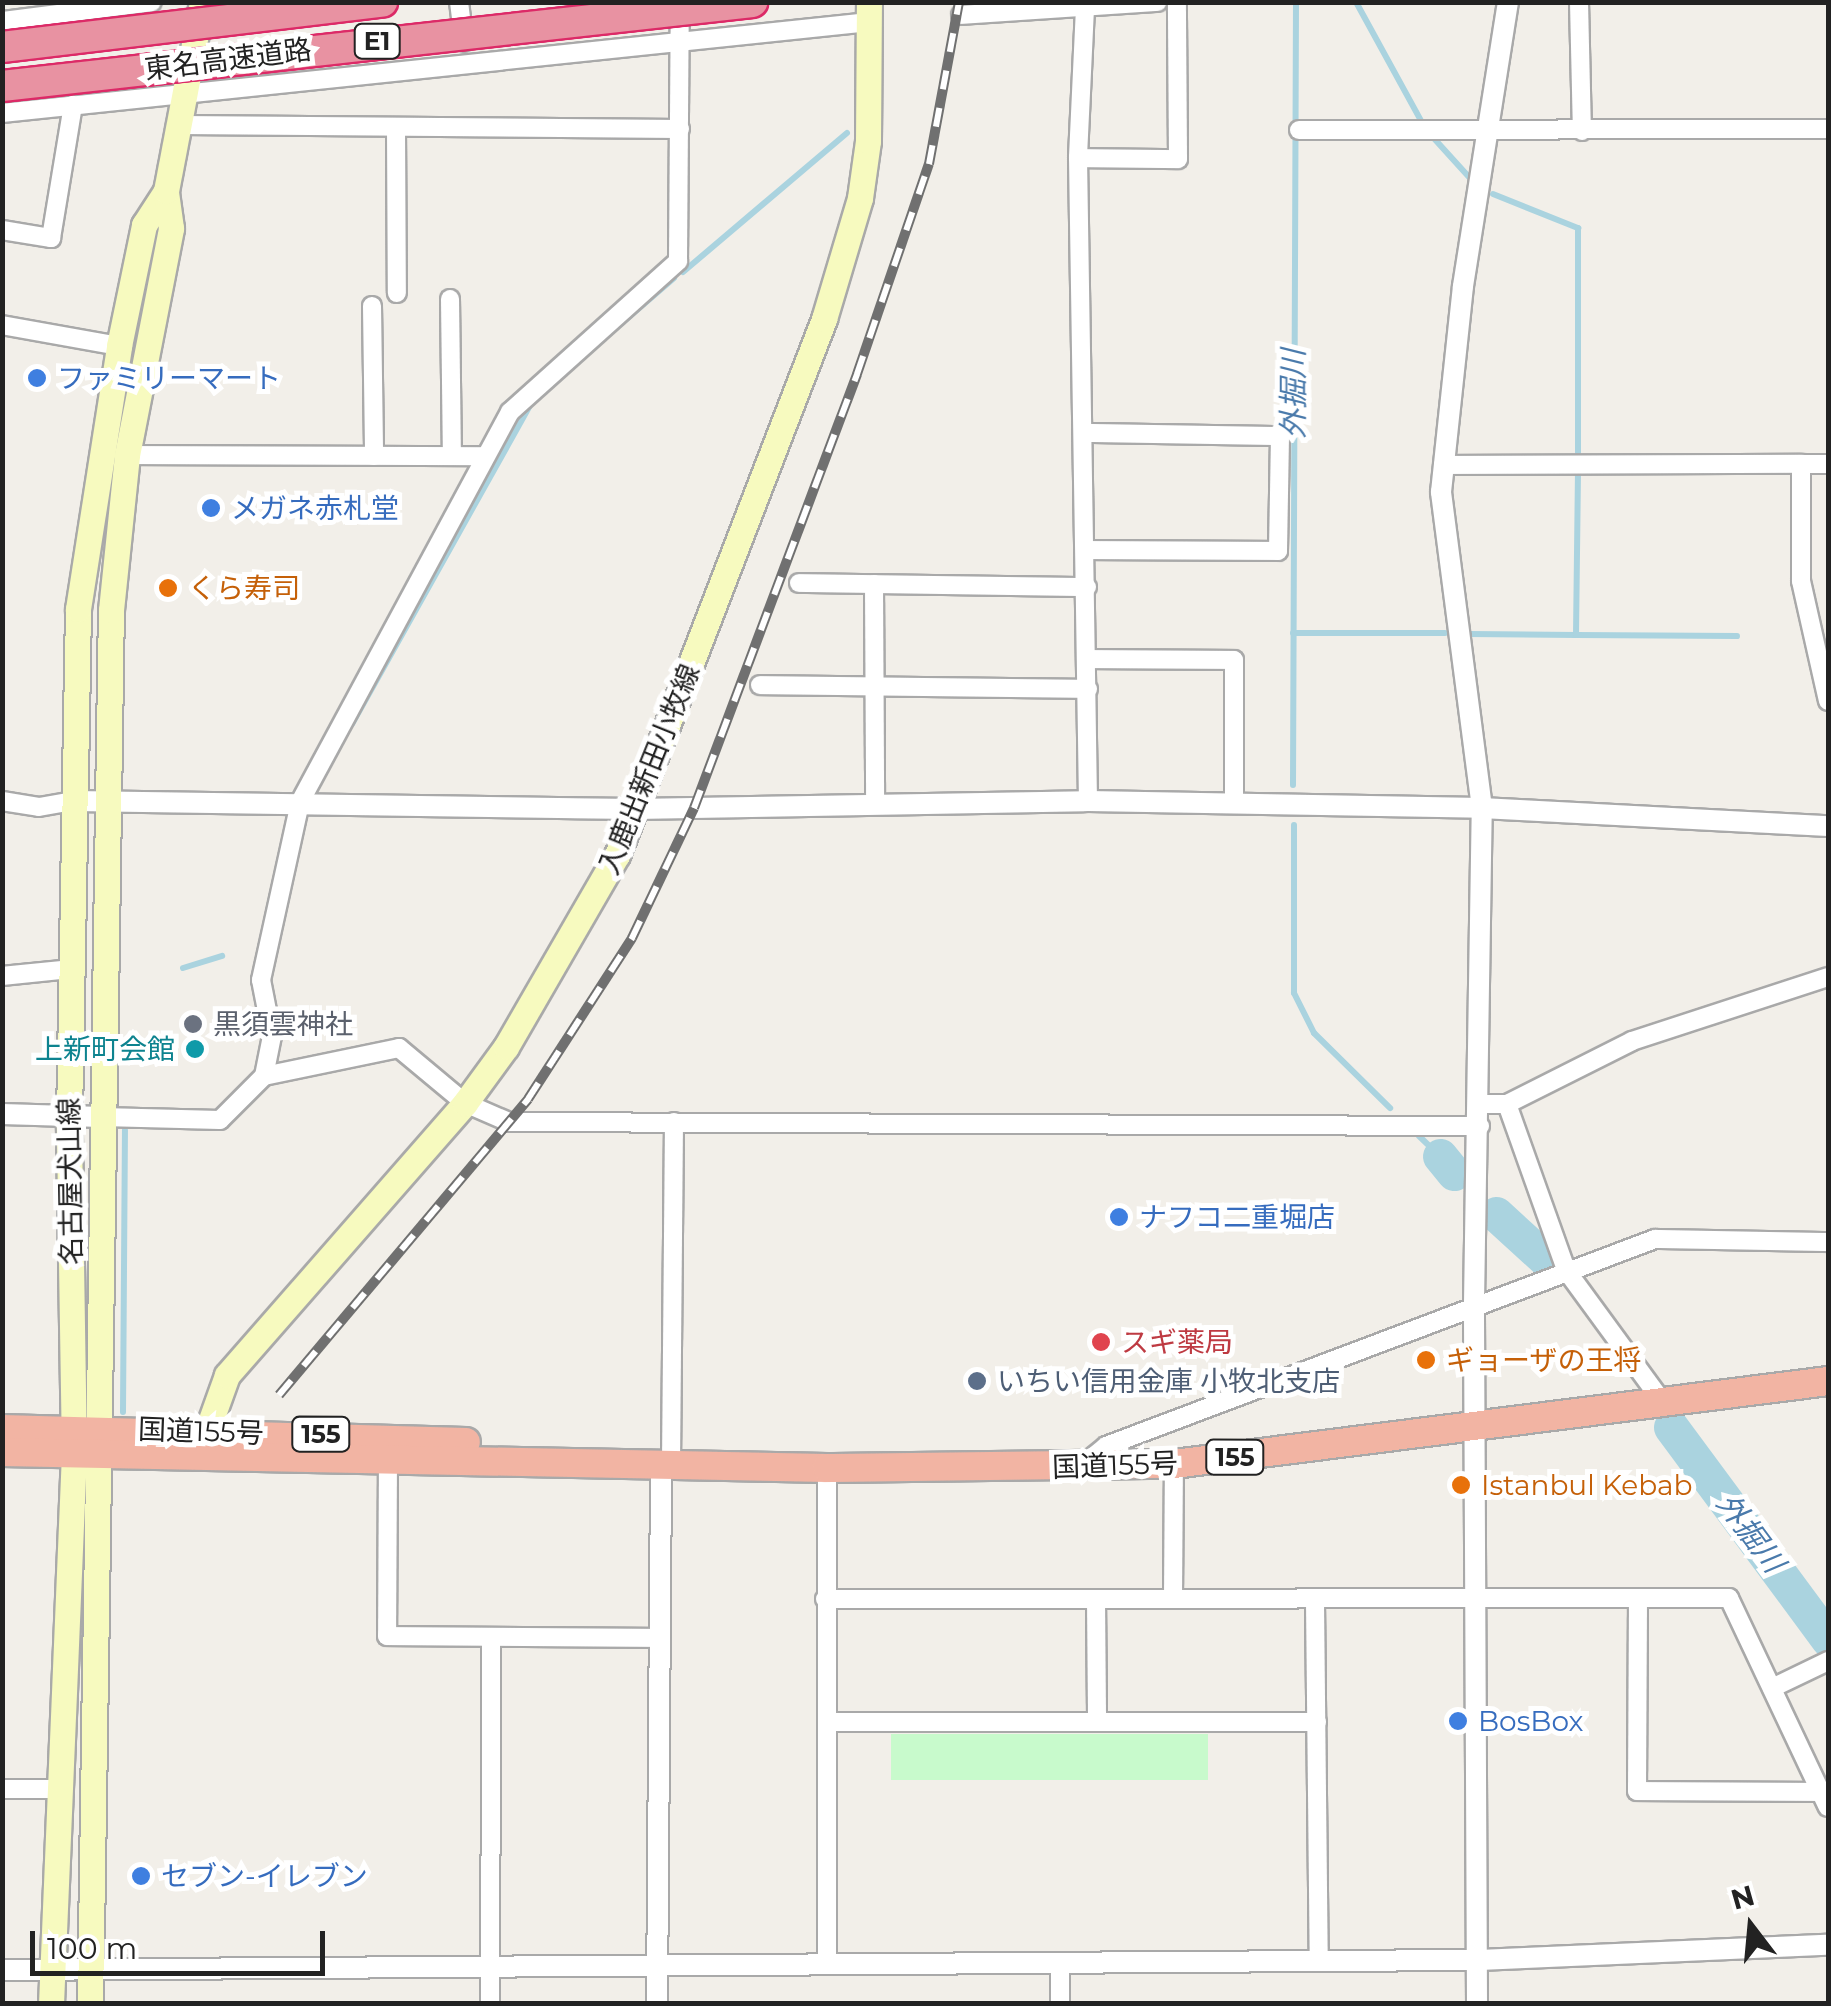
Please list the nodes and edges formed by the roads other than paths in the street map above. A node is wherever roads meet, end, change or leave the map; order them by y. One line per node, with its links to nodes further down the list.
1 (152, 2): 14 (street)
2 (202, 2): 19 (main road, 名古屋犬山線)
3 (382, 2): 16 (highway, 東名高速道路 / E1, bridge)
4 (459, 2): 17 (street)
5 (680, 2): 15 (street)
6 (752, 2): 18 (highway, 東名高速道路 / E1, bridge)
7 (1158, 2): 11 (street)
8 (1177, 2): 29 (street)
9 (1508, 2): 25 (street)
10 (1579, 2): 28 (street)
11 (1085, 8): 13 (street); 29 (street)
12 (869, 12): 15 (street); 63 (main road, 入鹿出新田小牧線)
13 (961, 15)
14 (2, 22)
15 (679, 40): 17 (street); 24 (street)
16 (2, 47)
17 (466, 60): 19 (street)
18 (2, 86)
19 (185, 92): 20 (street); 22 (main road, 名古屋犬山線)
20 (74, 105): 21 (street); 31 (street)
21 (2, 114)
22 (180, 125): 23 (street); 30 (main road, 名古屋犬山線)
23 (396, 129): 24 (street); 32 (street)
24 (680, 129): 41 (street)
25 (1488, 129): 27 (street); 28 (street); 44 (street)
26 (1828, 129): 28 (street)
27 (1299, 130)
28 (1582, 131)
29 (1078, 158): 37 (street)
30 (166, 191): 36 (main road, 名古屋犬山線); 38 (main road, 名古屋犬山線)
31 (2, 230)
32 (396, 293)
33 (450, 300): 40 (street)
34 (372, 306): 39 (street)
35 (2, 325): 36 (street)
36 (119, 346): 57 (main road, 名古屋犬山線)
37 (1087, 433): 45 (street); 45 (street)
38 (127, 455): 39 (street); 55 (main road, 名古屋犬山線)
39 (374, 456): 40 (street)
40 (452, 456): 41 (street)
41 (485, 456): 59 (street)
42 (1801, 464): 43 (street); 44 (street); 50 (street)
43 (1828, 464)
44 (1443, 465): 62 (street)
45 (1088, 550): 48 (street)
46 (799, 583): 47 (street)
47 (874, 584): 48 (street); 52 (street)
48 (1088, 587): 49 (street)
49 (1088, 659): 53 (street); 60 (street)
50 (1824, 666): 54 (street)
51 (760, 685): 52 (street)
52 (874, 686): 53 (street); 61 (street)
53 (1088, 689): 58 (street)
54 (1828, 700)
55 (105, 799): 57 (street); 59 (street); 73 (main road, 名古屋犬山線)
56 (2, 801): 57 (street)
57 (74, 801): 65 (main road, 名古屋犬山線)
58 (1088, 801): 60 (street); 61 (street)
59 (300, 802): 63 (street); 68 (street)
60 (1234, 804): 62 (street)
61 (875, 805): 63 (street)
62 (1482, 808): 64 (street); 72 (street)
63 (635, 809): 69 (main road, 入鹿出新田小牧線)
64 (1828, 826)
65 (72, 969): 66 (street); 74 (main road, 名古屋犬山線)
66 (2, 976)
67 (1828, 978): 70 (street)
68 (264, 1076): 69 (street); 73 (street)
69 (465, 1103): 75 (street); 83 (main road, 入鹿出新田小牧線)
70 (1507, 1104): 72 (street); 77 (street)
71 (2, 1114): 74 (street)
72 (1480, 1115): 75 (street); 78 (street)
73 (102, 1117): 74 (street); 85 (main road, 名古屋犬山線)
74 (69, 1118): 84 (main road, 名古屋犬山線)
75 (674, 1122): 89 (street)
76 (1828, 1242): 77 (street)
77 (1566, 1270): 78 (street); 80 (street)
78 (1474, 1302): 82 (street); 91 (street)
79 (1828, 1380): 80 (highway, 国道155号 / 155)
80 (1664, 1404): 82 (highway, 国道155号 / 155)
81 (2, 1429): 84 (highway, 国道155号 / 155)
82 (1477, 1430): 88 (highway, 国道155号 / 155); 95 (street)
83 (207, 1431): 85 (highway, 国道155号 / 155); 89 (highway, 国道155号 / 155)
84 (74, 1440): 85 (highway, 国道155号 / 155); 86 (highway, 国道155号 / 155); 106 (main road, 名古屋犬山線)
85 (103, 1441): 87 (highway, 国道155号 / 155); 117 (main road, 名古屋犬山線)
86 (2, 1452)
87 (388, 1457): 89 (highway, 国道155号 / 155); 98 (street)
88 (1174, 1464): 91 (highway, 国道155号 / 155); 94 (street)
89 (656, 1465): 90 (highway, 国道155号 / 155); 99 (street)
90 (826, 1468): 91 (highway, 国道155号 / 155); 92 (street)
91 (1079, 1468)
92 (825, 1599): 93 (street); 102 (street)
93 (1096, 1599): 94 (street); 103 (street)
94 (1173, 1599): 97 (street)
95 (1478, 1600): 96 (street); 97 (street); 109 (street)
96 (1638, 1600): 101 (street); 107 (street)
97 (1316, 1602): 104 (street)
98 (491, 1638): 99 (street); 114 (street)
99 (660, 1638): 113 (street)
100 (1828, 1661): 101 (street)
101 (1772, 1688): 107 (street)
102 (826, 1722): 103 (street); 111 (street)
103 (1097, 1722): 104 (street)
104 (1317, 1722): 110 (street)
105 (2, 1789): 106 (street)
106 (58, 1789): 116 (main road, 名古屋犬山線)
107 (1824, 1800)
108 (1828, 1945): 109 (street)
109 (1478, 1960): 110 (street); 123 (street)
110 (1318, 1961): 112 (street)
111 (827, 1963): 112 (street); 113 (street)
112 (1060, 1963): 122 (street)
113 (656, 1965): 114 (street); 121 (street)
114 (490, 1967): 117 (street); 120 (street)
115 (2, 1970): 116 (street)
116 (50, 1970): 117 (street); 118 (main road, 名古屋犬山線)
117 (92, 1971): 119 (main road, 名古屋犬山線)
118 (51, 2004)
119 (90, 2004)
120 (490, 2004)
121 (656, 2004)
122 (1060, 2004)
123 (1477, 2004)

